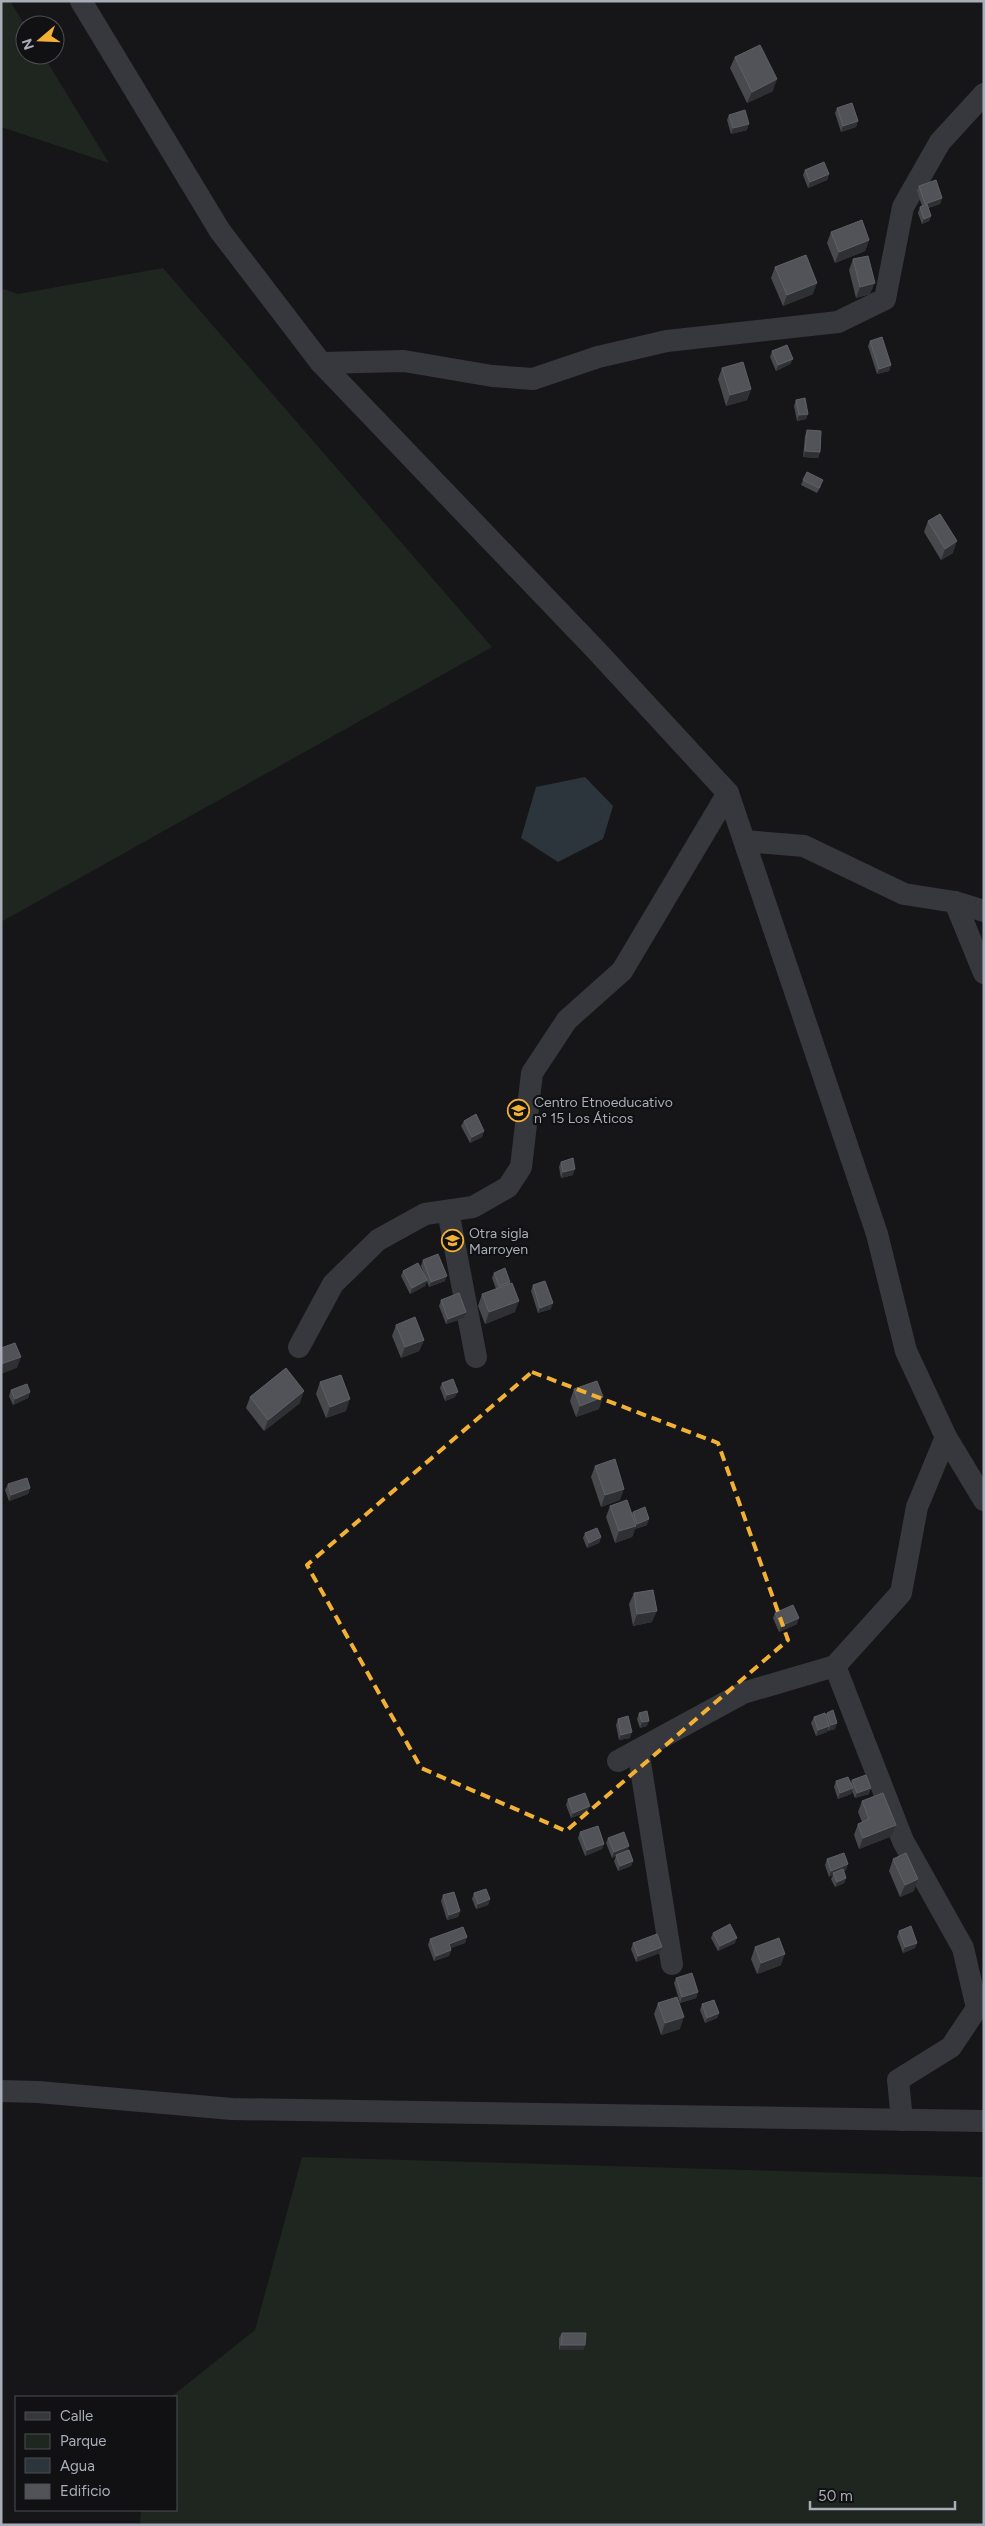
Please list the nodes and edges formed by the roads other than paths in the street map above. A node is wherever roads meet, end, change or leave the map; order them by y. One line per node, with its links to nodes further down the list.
1 (81, 1): 3 (street)
2 (984, 94): 3 (street)
3 (321, 363): 4 (street)
4 (728, 793): 5 (street); 9 (street)
5 (745, 841): 6 (street); 12 (street)
6 (955, 902): 7 (street); 8 (street)
7 (984, 911)
8 (984, 972)
9 (448, 1211): 10 (street); 11 (street)
10 (299, 1347)
11 (476, 1357)
12 (946, 1437): 13 (street); 14 (street)
13 (984, 1500)
14 (834, 1666): 15 (street); 19 (street)
15 (638, 1750): 16 (street); 17 (street)
16 (618, 1761)
17 (672, 1964)
18 (1, 2091): 19 (street)
19 (902, 2120): 20 (street)
20 (984, 2122)

